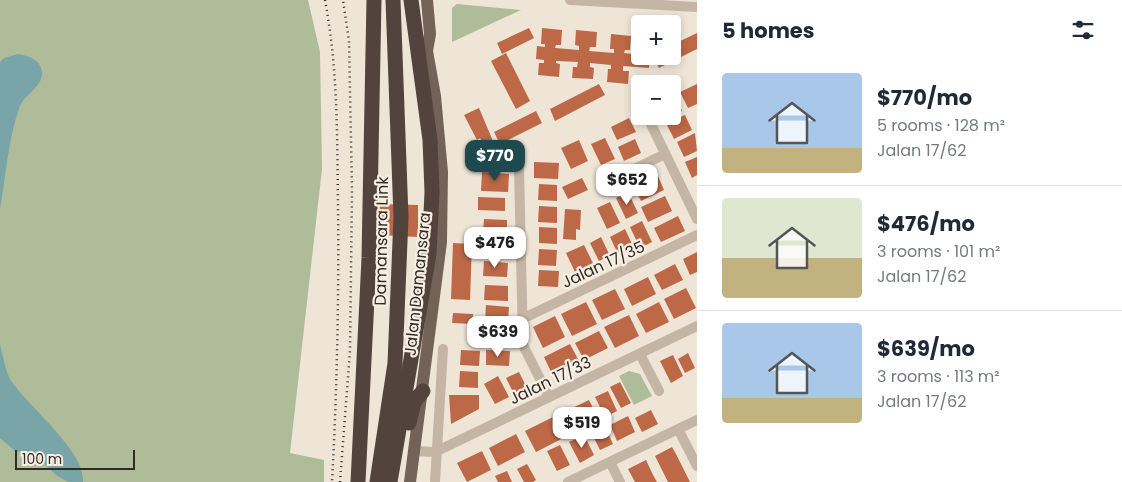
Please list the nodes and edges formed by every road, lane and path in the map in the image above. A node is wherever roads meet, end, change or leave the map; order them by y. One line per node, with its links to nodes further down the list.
1 (374, 0): 27 (highway, Damansara Link)
2 (393, 0): 28 (highway, Damansara Link)
3 (411, 0): 29 (highway)
4 (570, 0): 6 (street)
5 (425, 1): 7 (highway)
6 (697, 7)
7 (427, 51): 18 (main road, Jalan Damansara)
8 (651, 125): 9 (street)
9 (665, 154): 11 (street); 12 (street)
10 (519, 168): 14 (street)
11 (604, 184)
12 (697, 220)
13 (697, 235): 14 (street, Jalan 17/35)
14 (522, 319): 20 (street)
15 (697, 326): 17 (street, Jalan 17/33)
16 (443, 349): 24 (street)
17 (640, 354): 19 (street); 20 (street, Jalan 17/33)
18 (423, 391): 23 (main road, Jalan Damansara); 30 (highway)
19 (659, 391)
20 (549, 397): 24 (street, Jalan 17/33)
21 (697, 420): 22 (street)
22 (678, 429): 25 (street); 26 (street)
23 (414, 451): 24 (street, Jalan 17/33); 31 (main road, Jalan Damansara)
24 (435, 452): 32 (street)
25 (610, 462): 33 (street); 34 (street)
26 (697, 466)
27 (358, 482)
28 (377, 482)
29 (390, 482)
30 (398, 482)
31 (410, 482)
32 (435, 482)
33 (568, 482)
34 (620, 482)

